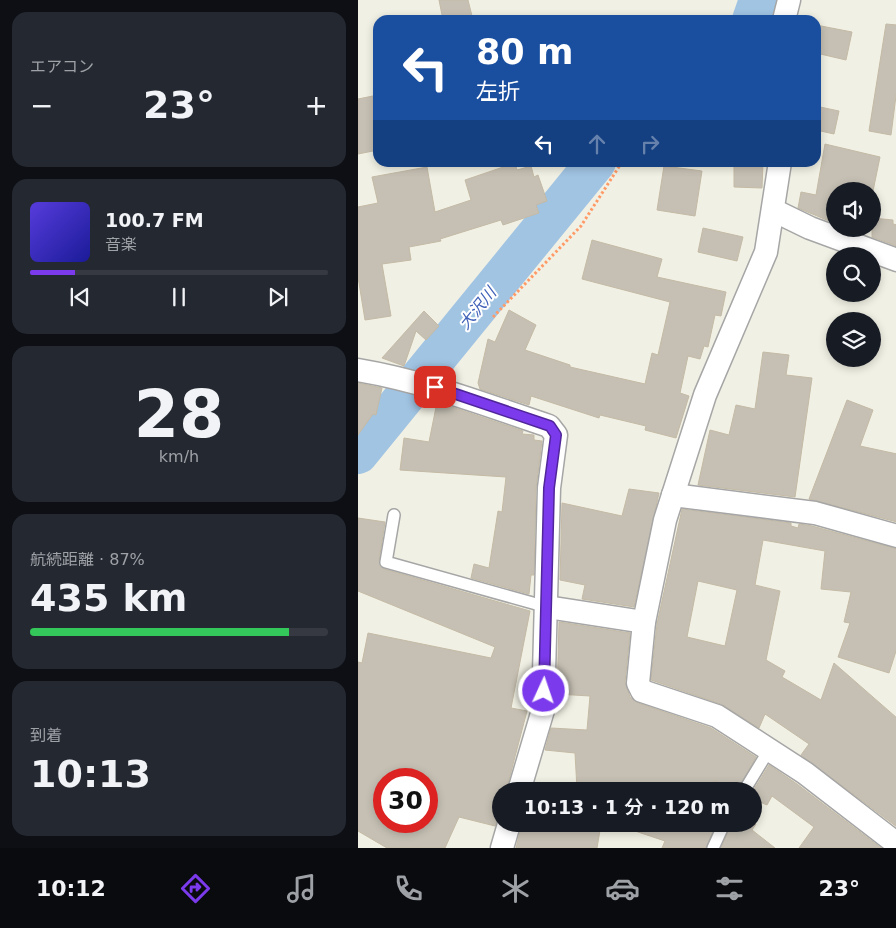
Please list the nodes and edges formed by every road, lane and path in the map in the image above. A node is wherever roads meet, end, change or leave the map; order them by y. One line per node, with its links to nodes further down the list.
1 (789, 0): 2 (street)
2 (785, 15)
3 (619, 167): 7 (path)
4 (779, 167): 5 (street)
5 (773, 210): 6 (street); 9 (street)
6 (896, 260)
7 (493, 317)
8 (358, 370): 12 (street)
9 (673, 495): 11 (street); 13 (street)
10 (394, 515): 12 (lane)
11 (896, 536)
12 (547, 606): 13 (street); 15 (street)
13 (644, 622): 14 (street)
14 (769, 750): 16 (lane); 19 (street)
15 (522, 782)
16 (749, 782)
17 (507, 832): 20 (street)
18 (720, 832): 21 (lane)
19 (896, 844)
20 (502, 848)
21 (713, 848)

